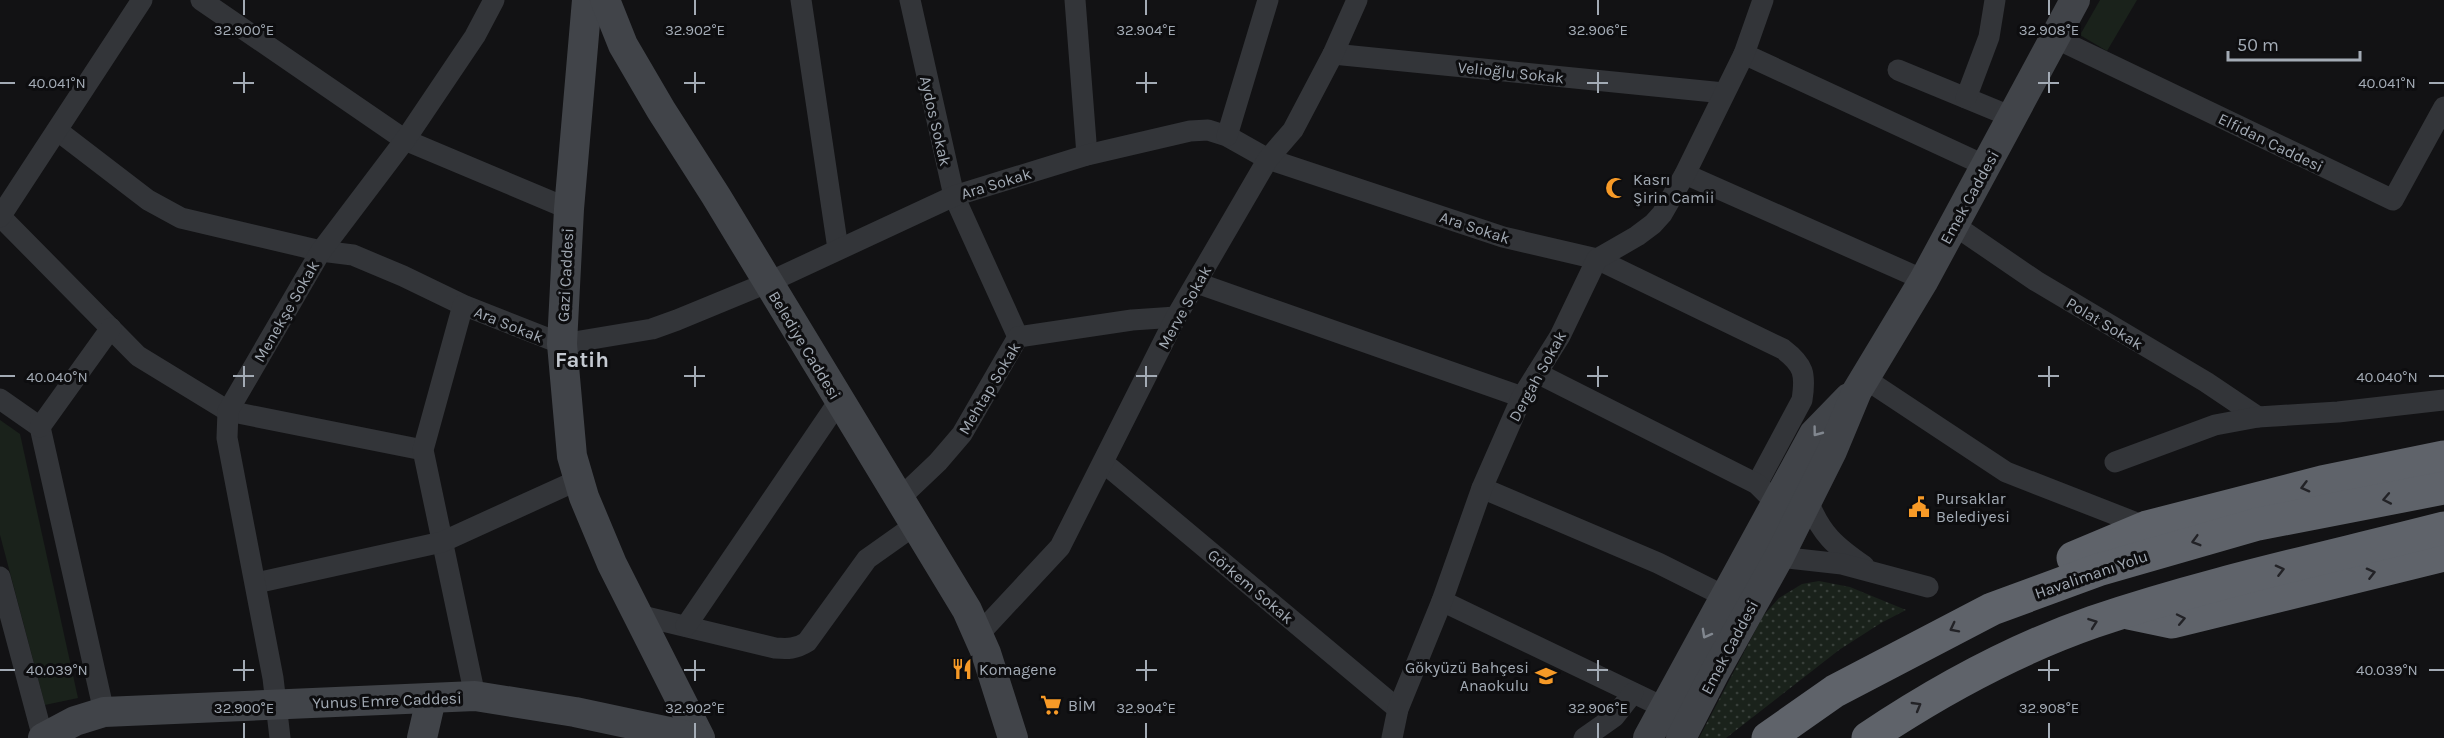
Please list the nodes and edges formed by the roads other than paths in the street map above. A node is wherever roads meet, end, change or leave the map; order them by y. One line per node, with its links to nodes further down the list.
1 (142, 0): 22 (street)
2 (201, 0): 24 (street)
3 (494, 0): 24 (street, Menekşe Sokak)
4 (587, 0): 30 (street, Gazi Caddesi)
5 (605, 0): 37 (street, Belediye Caddesi)
6 (801, 0): 33 (street)
7 (910, 0): 29 (street, Aydos Sokak)
8 (1075, 0): 25 (street)
9 (1268, 0): 23 (street)
10 (1357, 0): 15 (street, Merve Sokak)
11 (1763, 0): 16 (street)
12 (1995, 0): 19 (street)
13 (2075, 0): 14 (street, Emek Caddesi)
14 (2055, 38): 20 (street, Elfidan Caddesi); 21 (street, Emek Caddesi)
15 (1333, 54): 18 (street, Velioğlu Sokak); 26 (street, Merve Sokak)
16 (1744, 54): 18 (street); 27 (street)
17 (1898, 70): 19 (street)
18 (1724, 93): 28 (street)
19 (1966, 98): 21 (street)
20 (2444, 107)
21 (2012, 117): 27 (street, Emek Caddesi)
22 (58, 131): 31 (street); 34 (street, Ara Sokak)
23 (1227, 136): 25 (street, Ara Sokak); 26 (street, Ara Sokak)
24 (405, 140): 30 (street); 34 (street, Menekşe Sokak)
25 (1087, 155): 29 (street, Ara Sokak)
26 (1269, 159): 35 (street, Ara Sokak); 38 (street, Merve Sokak)
27 (1986, 166): 32 (street, Emek Caddesi)
28 (1685, 174): 35 (street); 36 (street)
29 (954, 196): 33 (street, Ara Sokak); 42 (street, Aydos Sokak)
30 (569, 209): 43 (street, Gazi Caddesi)
31 (0, 217): 41 (street)
32 (1954, 225): 36 (street, Emek Caddesi); 51 (street, Polat Sokak)
33 (838, 249): 37 (street, Ara Sokak)
34 (321, 250): 39 (street, Ara Sokak); 50 (street, Menekşe Sokak)
35 (1597, 259): 44 (street, Dergah Sokak); 60 (street, Ara Sokak)
36 (1924, 280): 45 (street, Emek Caddesi)
37 (767, 283): 43 (street, Ara Sokak); 48 (street, Belediye Caddesi)
38 (1197, 283): 40 (street, Merve Sokak); 46 (street)
39 (463, 305): 43 (street, Ara Sokak); 53 (street)
40 (1176, 317): 42 (street, Mehtap Sokak); 56 (street, Merve Sokak)
41 (111, 328): 50 (street); 52 (street)
42 (1018, 337): 61 (street, Mehtap Sokak)
43 (562, 344): 57 (street, Gazi Caddesi)
44 (1537, 373): 46 (street, Dergah Sokak); 60 (street)
45 (1861, 384): 60 (street, one-way to 60); 62 (street); 64 (street)
46 (1522, 397): 58 (street, Dergah Sokak)
47 (0, 399): 52 (street)
48 (839, 400): 61 (street, Belediye Caddesi); 78 (street)
49 (2444, 400): 51 (street)
50 (228, 411): 53 (street); 71 (street, Menekşe Sokak)
51 (2258, 417): 55 (street)
52 (40, 427): 87 (street)
53 (423, 450): 66 (street)
54 (2444, 457): 64 (highway, one-way to 64)
55 (2115, 462)
56 (1104, 463): 79 (street, Merve Sokak); 86 (street, Görkem Sokak)
57 (578, 480): 66 (street); 77 (street, Gazi Caddesi)
58 (1482, 488): 73 (street); 74 (street, Dergah Sokak)
59 (2444, 488): 75 (highway, Havalimanı Yolu, one-way to 75)
60 (1767, 493): 67 (street)
61 (898, 500): 63 (street, Belediye Caddesi)
62 (1808, 501): 67 (street); 69 (street)
63 (915, 525): 78 (street); 79 (street, Belediye Caddesi)
64 (2147, 527): 75 (highway)
65 (2444, 528): 76 (highway, one-way to 65)
66 (442, 542): 71 (street); 82 (street)
67 (1767, 551): 69 (street); 73 (street); 97 (street, Emek Caddesi)
68 (2444, 555): 76 (highway, one-way to 68)
69 (1869, 570): 72 (street)
70 (0, 577): 88 (street)
71 (256, 583): 84 (street, Menekşe Sokak)
72 (1928, 587)
73 (1726, 597): 85 (street, one-way to 85)
74 (1443, 601): 81 (street); 86 (street, Dergah Sokak)
75 (1992, 609): 98 (highway, Havalimanı Yolu, one-way to 98)
76 (2124, 612): 99 (highway, one-way to 76)
77 (638, 615): 78 (street); 91 (street, Gazi Caddesi)
78 (686, 626)
79 (979, 634): 80 (street, Belediye Caddesi)
80 (998, 692): 92 (street, Belediye Caddesi); 93 (street, Belediye Caddesi)
81 (1633, 693): 85 (street); 95 (street)
82 (475, 696): 83 (street, Yunus Emre Caddesi); 91 (street, Yunus Emre Caddesi)
83 (431, 699): 84 (street, Yunus Emre Caddesi); 90 (street)
84 (277, 704): 87 (street, Yunus Emre Caddesi); 89 (street, Menekşe Sokak)
85 (1665, 708): 96 (street)
86 (1398, 709): 94 (street, Dergah Sokak)
87 (104, 712): 88 (street, Yunus Emre Caddesi)
88 (43, 738)
89 (280, 738)
90 (422, 738)
91 (698, 738)
92 (1001, 738)
93 (1013, 738)
94 (1392, 738)
95 (1584, 738)
96 (1648, 738)
97 (1681, 738)
98 (1768, 738)
99 (1868, 738)

